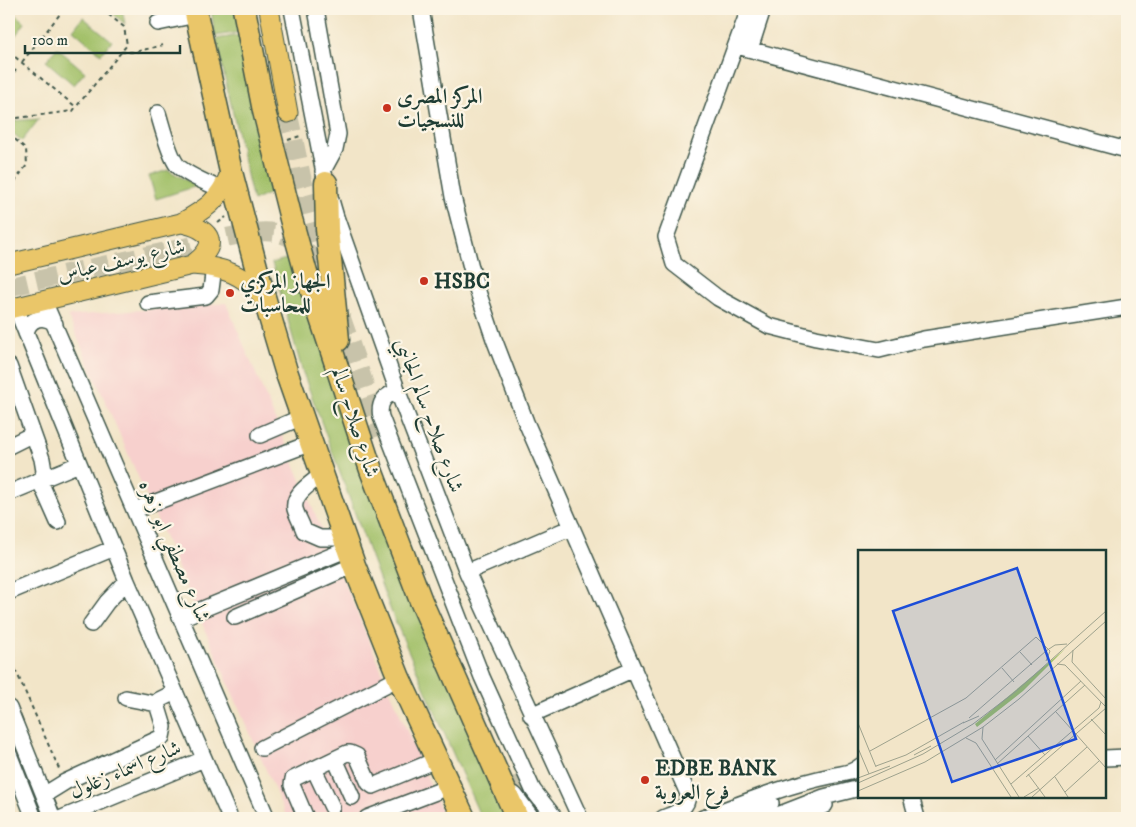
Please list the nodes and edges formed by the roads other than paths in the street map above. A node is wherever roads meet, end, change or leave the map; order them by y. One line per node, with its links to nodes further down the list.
1 (244, 9): 28 (highway, شارع صلاح سالم)
2 (268, 9): 12 (main road)
3 (292, 9): 14 (street, شارع صلاح سالم الجانبي)
4 (316, 9): 14 (street)
5 (421, 9): 42 (street)
6 (749, 9): 10 (street)
7 (763, 9): 10 (street)
8 (187, 13): 9 (street); 15 (highway)
9 (158, 23)
10 (743, 47): 13 (street); 23 (street)
11 (158, 113): 15 (street)
12 (288, 113)
13 (1127, 150)
14 (325, 177): 28 (highway); 29 (street, شارع صلاح سالم الجانبي)
15 (226, 181): 16 (main road, شارع يوسف عباس); 20 (highway)
16 (181, 223): 17 (main road, شارع يوسف عباس); 18 (main road)
17 (9, 264)
18 (192, 265): 19 (main road, شارع يوسف عباس); 21 (main road, شارع يوسف عباس)
19 (214, 267): 20 (main road, شارع يوسف عباس); 22 (street)
20 (264, 297): 30 (highway)
21 (44, 301): 24 (main road, شارع يوسف عباس); 25 (street, شارع مصطفي ابو زهره)
22 (148, 304)
23 (1127, 306)
24 (12, 308): 26 (street)
25 (55, 324): 26 (street); 40 (street, شارع مصطفي ابو زهره)
26 (26, 333): 35 (street)
27 (9, 366): 31 (street)
28 (342, 381): 67 (highway, شارع صلاح سالم)
29 (398, 392): 45 (street, شارع صلاح سالم الجانبي); 86 (street)
30 (302, 418): 32 (street); 33 (highway)
31 (33, 434): 34 (street); 37 (street)
32 (260, 435)
33 (310, 443): 36 (highway); 40 (street)
34 (9, 446)
35 (80, 464): 37 (street); 43 (street)
36 (322, 476): 44 (highway); 44 (street)
37 (42, 480): 39 (street); 41 (street)
38 (210, 489): 40 (street)
39 (9, 493)
40 (136, 514): 49 (street, شارع مصطفي ابو زهره)
41 (58, 522)
42 (572, 527): 45 (street); 51 (street)
43 (114, 548): 46 (street); 47 (street)
44 (348, 551): 48 (street); 49 (street); 52 (highway)
45 (467, 572): 57 (street, شارع صلاح سالم الجانبي)
46 (127, 581): 50 (street); 53 (street)
47 (9, 592)
48 (235, 617)
49 (181, 618): 80 (street, شارع مصطفي ابو زهره)
50 (91, 624)
51 (634, 669): 57 (street); 88 (street)
52 (399, 678): 58 (street); 64 (highway)
53 (175, 692): 55 (street); 61 (street)
54 (126, 698): 55 (street)
55 (158, 704): 71 (street)
56 (9, 708): 71 (street)
57 (532, 715): 87 (street, شارع صلاح سالم الجانبي)
58 (262, 748)
59 (9, 754): 76 (street)
60 (1127, 757): 62 (street)
61 (204, 758): 78 (street, شارع اسماء زغلول); 79 (street)
62 (1106, 758)
63 (335, 759): 64 (street); 66 (street); 72 (street)
64 (436, 760): 69 (highway)
65 (858, 768): 89 (street)
66 (314, 769): 75 (street); 81 (street)
67 (497, 772): 84 (highway, شارع صلاح سالم); 85 (street)
68 (858, 775): 90 (street)
69 (449, 786): 82 (street); 83 (highway)
70 (856, 789): 74 (street); 91 (street)
71 (44, 795): 77 (street)
72 (352, 797)
73 (911, 797): 94 (street)
74 (829, 803): 92 (street); 93 (street)
75 (332, 807)
76 (34, 818)
77 (53, 818)
78 (62, 818)
79 (230, 818)
80 (267, 818)
81 (306, 818)
82 (367, 818)
83 (464, 818)
84 (517, 818)
85 (532, 818)
86 (555, 818)
87 (580, 818)
88 (663, 818)
89 (703, 818)
90 (733, 818)
91 (770, 818)
92 (800, 818)
93 (821, 818)
94 (917, 818)

